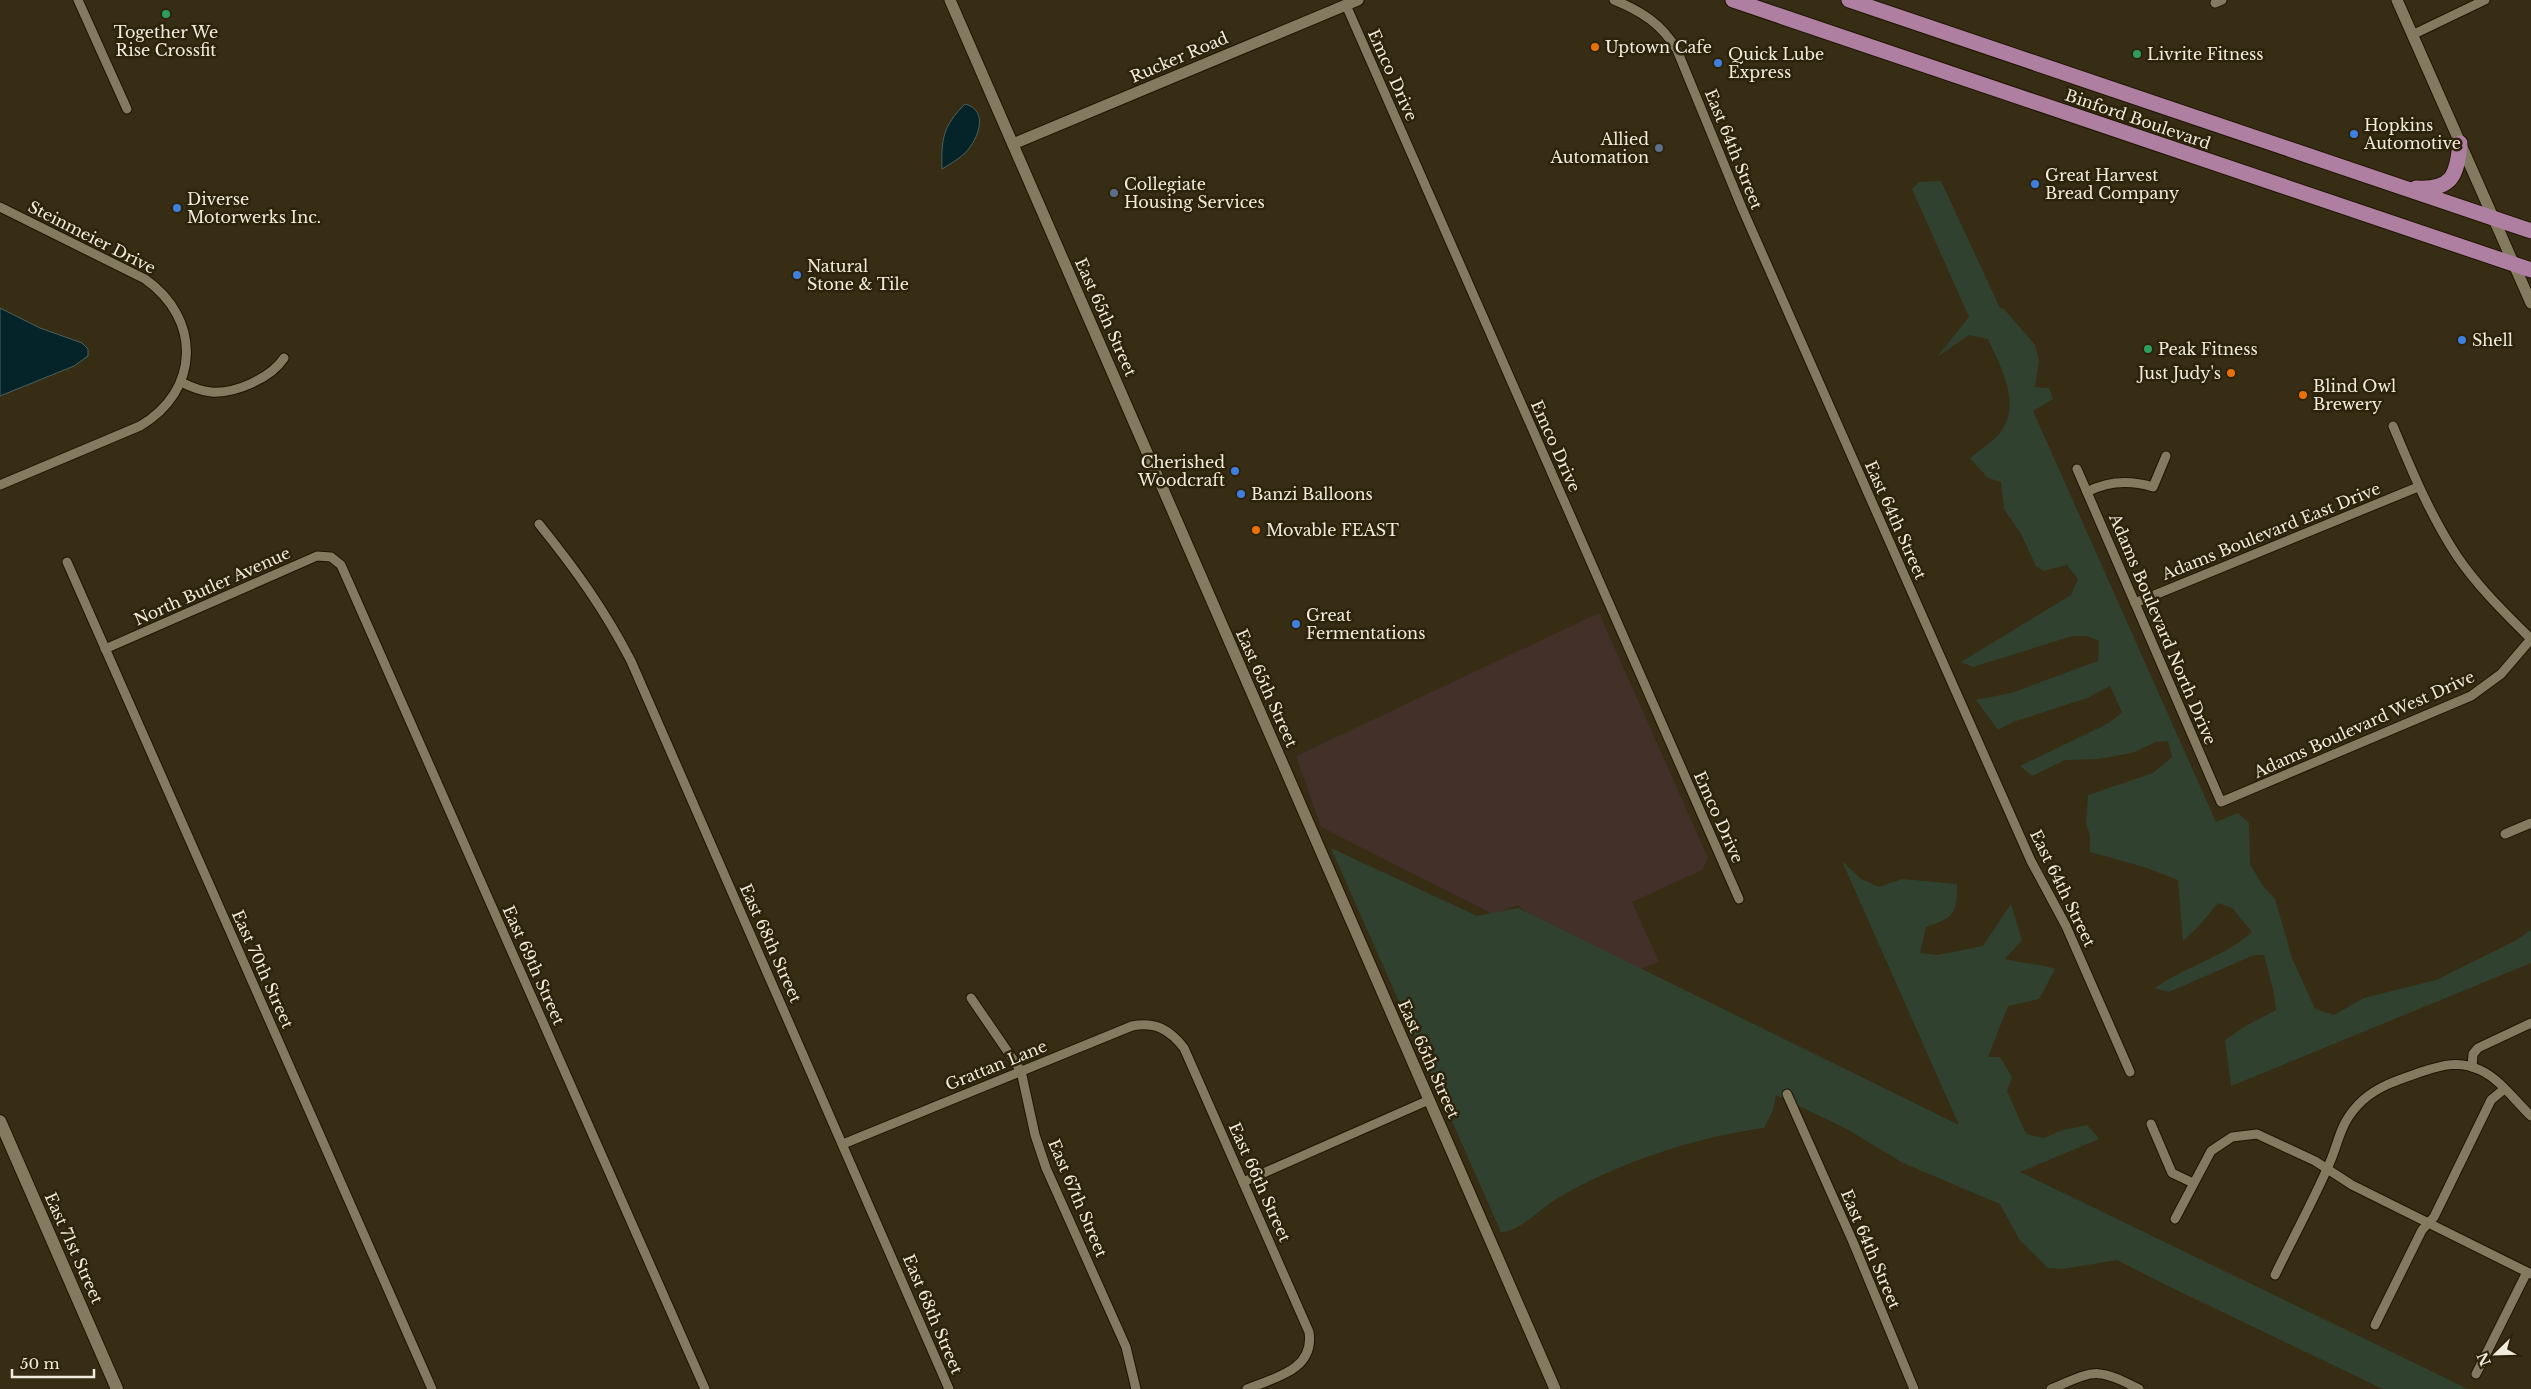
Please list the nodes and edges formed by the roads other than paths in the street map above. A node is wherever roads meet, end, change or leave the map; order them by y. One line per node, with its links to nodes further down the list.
1 (78, 0): 11 (street)
2 (950, 0): 13 (street, East 65th Street)
3 (1358, 0): 9 (street, Rucker Road)
4 (1614, 0): 44 (street, East 64th Street)
5 (1733, 0): 18 (main road, Binford Boulevard)
6 (1849, 0): 14 (main road, Binford Boulevard)
7 (2397, 0): 10 (street)
8 (2485, 0): 10 (street)
9 (1346, 5): 13 (street, Rucker Road); 38 (street, Emco Drive)
10 (2412, 35): 12 (street)
11 (127, 109)
12 (2460, 143): 14 (main road); 16 (street)
13 (1013, 144): 47 (street, East 65th Street)
14 (2400, 188): 16 (main road, Binford Boulevard)
15 (0, 207): 22 (street, Steinmeier Drive)
16 (2494, 219): 17 (main road, Binford Boulevard); 18 (street)
17 (2531, 231)
18 (2514, 264): 19 (main road, Binford Boulevard); 20 (street)
19 (2531, 270)
20 (2531, 303)
21 (284, 358): 22 (street)
22 (181, 382): 26 (street, Steinmeier Drive)
23 (2392, 426): 27 (street)
24 (2166, 456): 28 (street)
25 (2077, 469): 28 (street, Adams Boulevard North Drive)
26 (0, 485)
27 (2418, 487): 32 (street, Adams Boulevard East Drive); 33 (street)
28 (2087, 492): 32 (street, Adams Boulevard North Drive)
29 (538, 524): 51 (street, East 68th Street)
30 (331, 557): 34 (street, North Butler Avenue); 63 (street, East 69th Street)
31 (67, 562): 34 (street, East 70th Street)
32 (2135, 603): 35 (street, Adams Boulevard North Drive)
33 (2531, 639): 35 (street, Adams Boulevard West Drive)
34 (106, 649): 62 (street, East 70th Street)
35 (2222, 802)
36 (2531, 823): 37 (street)
37 (2505, 834)
38 (1739, 899)
39 (971, 998): 43 (street, East 67th Street)
40 (2531, 1023): 42 (street)
41 (1162, 1028): 43 (street, Grattan Lane); 53 (street, East 66th Street)
42 (2472, 1067): 45 (street); 52 (street)
43 (1021, 1071): 51 (street, Grattan Lane); 65 (street, East 67th Street)
44 (2130, 1072)
45 (2503, 1090): 48 (street); 56 (street)
46 (1787, 1094): 68 (street, East 64th Street)
47 (1429, 1100): 53 (street); 67 (street, East 65th Street)
48 (2531, 1116)
49 (0, 1121): 61 (main road, East 71st Street)
50 (2151, 1124): 54 (street)
51 (843, 1144): 64 (street, East 68th Street)
52 (2328, 1168): 54 (street); 56 (street); 58 (street)
53 (1243, 1182): 66 (street, East 66th Street)
54 (2193, 1183): 55 (street)
55 (2175, 1219)
56 (2429, 1223): 57 (street); 59 (street)
57 (2529, 1273): 60 (street)
58 (2274, 1275)
59 (2375, 1325)
60 (2476, 1374)
61 (118, 1389)
62 (432, 1389)
63 (705, 1389)
64 (949, 1389)
65 (1136, 1389)
66 (1247, 1389)
67 (1555, 1389)
68 (1914, 1389)
69 (2051, 1389): 70 (street)
70 (2139, 1389)

